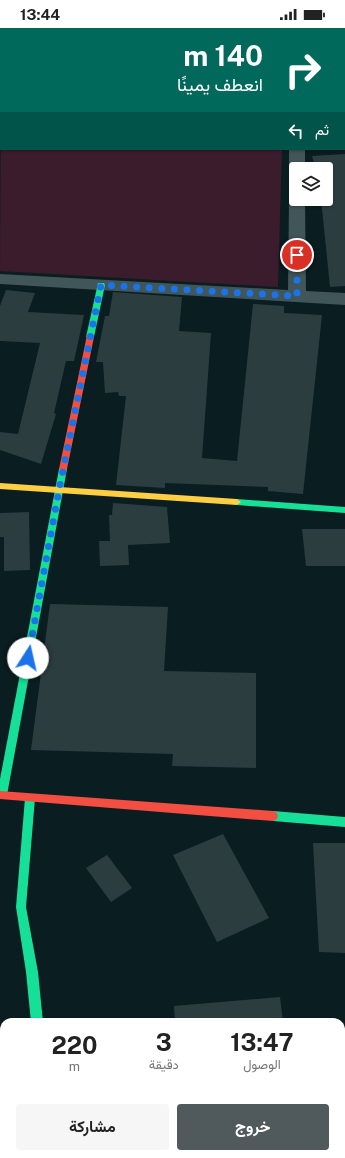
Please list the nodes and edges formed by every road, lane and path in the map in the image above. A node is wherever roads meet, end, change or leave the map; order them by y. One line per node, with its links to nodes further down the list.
1 (297, 150): 2 (street)
2 (297, 162)
3 (297, 206): 6 (street)
4 (0, 279): 5 (street)
5 (101, 285): 6 (street); 9 (street)
6 (297, 296): 7 (street)
7 (345, 299)
8 (0, 486): 9 (street)
9 (59, 490): 10 (street); 11 (street)
10 (345, 510)
11 (1, 795): 12 (street)
12 (30, 798): 13 (street); 14 (street)
13 (345, 822)
14 (37, 1018)

